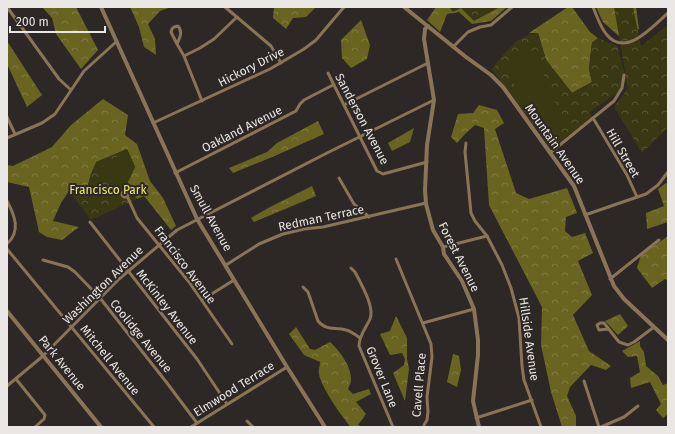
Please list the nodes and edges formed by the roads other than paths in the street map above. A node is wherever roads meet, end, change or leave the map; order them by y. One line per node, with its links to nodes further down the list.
1 (7, 7): 20 (street)
2 (101, 7): 11 (street, Smull Avenue)
3 (225, 7): 9 (street)
4 (344, 7): 15 (street, Hickory Drive)
5 (404, 7): 10 (street, Mountain Avenue)
6 (512, 7): 13 (street)
7 (593, 7): 8 (street)
8 (668, 13)
9 (237, 17): 14 (street); 15 (street)
10 (428, 26): 13 (street, Mountain Avenue); 16 (street, Forest Avenue)
11 (116, 42): 20 (street); 26 (street, Smull Avenue)
12 (177, 44): 12 (street); 14 (street)
13 (453, 46): 31 (street, Mountain Avenue)
14 (184, 56): 22 (street)
15 (281, 63): 22 (street, Hickory Drive)
16 (428, 63): 21 (street, Forest Avenue); 23 (street)
17 (328, 73): 19 (street, Sanderson Avenue)
18 (624, 75): 25 (street)
19 (333, 85): 23 (street, Sanderson Avenue); 34 (street, Oakland Avenue)
20 (71, 90): 27 (street)
21 (434, 100): 28 (street, Washington Avenue); 32 (street, Forest Avenue)
22 (202, 101): 26 (street, Hickory Drive)
23 (344, 105): 28 (street, Sanderson Avenue)
24 (7, 117): 27 (street)
25 (593, 118): 31 (street); 37 (street, Hill Street)
26 (153, 124): 34 (street, Smull Avenue)
27 (15, 134): 29 (street)
28 (359, 137): 32 (street, Sanderson Avenue); 42 (street, Washington Avenue)
29 (7, 138)
30 (466, 143): 44 (street, Hillside Avenue)
31 (550, 153): 40 (street, Mountain Avenue)
32 (427, 162): 39 (street, Forest Avenue)
33 (668, 172): 37 (street)
34 (175, 173): 42 (street, Smull Avenue)
35 (339, 178): 41 (street)
36 (127, 196): 47 (street, Francisco Avenue)
37 (637, 197): 40 (street)
38 (7, 201): 46 (street)
39 (426, 203): 41 (street, Redman Terrace); 48 (street, Forest Avenue)
40 (585, 215): 55 (street, Mountain Avenue)
41 (369, 217): 52 (street, Redman Terrace)
42 (197, 219): 47 (street, Washington Avenue); 52 (street, Smull Avenue)
43 (90, 222): 54 (street, McKinley Avenue)
44 (487, 236): 48 (street); 74 (street, Hillside Avenue)
45 (659, 240): 55 (street)
46 (7, 244)
47 (159, 244): 54 (street, Washington Avenue); 59 (street, Francisco Avenue)
48 (443, 248): 60 (street, Forest Avenue)
49 (7, 249): 63 (street, Mitchell Avenue)
50 (396, 259): 62 (street, Cavell Place)
51 (43, 260): 58 (street, Coolidge Avenue)
52 (226, 265): 56 (street, Smull Avenue)
53 (351, 268): 66 (street, Grover Lane)
54 (128, 271): 58 (street, Washington Avenue); 75 (street, McKinley Avenue)
55 (610, 279): 64 (street, Mountain Avenue)
56 (234, 280): 59 (street); 70 (street, Smull Avenue)
57 (302, 287): 66 (street)
58 (100, 298): 63 (street, Washington Avenue); 80 (street, Coolidge Avenue)
59 (202, 300): 68 (street, Francisco Avenue)
60 (474, 309): 62 (street); 77 (street, Forest Avenue)
61 (7, 311): 69 (street, Park Avenue)
62 (423, 323): 81 (street, Cavell Place)
63 (71, 327): 69 (street, Washington Avenue); 85 (street, Mitchell Avenue)
64 (654, 327): 65 (street); 67 (street, Mountain Avenue)
65 (608, 329)
66 (360, 338): 89 (street, Grover Lane)
67 (668, 340)
68 (232, 344)
69 (43, 356): 71 (street, Washington Avenue); 79 (street, Park Avenue)
70 (287, 367): 75 (street, Elmwood Terrace); 88 (street, Smull Avenue)
71 (16, 379): 73 (street, Washington Avenue); 82 (street)
72 (584, 381): 92 (street)
73 (7, 386)
74 (532, 400): 77 (street); 91 (street, Hillside Avenue)
75 (227, 404): 80 (street, Elmwood Terrace)
76 (638, 406): 92 (street)
77 (476, 418): 90 (street, Forest Avenue)
78 (247, 421): 87 (street)
79 (98, 423): 83 (street); 84 (street, Park Avenue)
80 (197, 423): 86 (street, Elmwood Terrace)
81 (424, 425)
82 (35, 427)
83 (94, 427)
84 (102, 427)
85 (154, 427)
86 (191, 427)
87 (253, 427)
88 (325, 427)
89 (393, 427)
90 (479, 427)
91 (541, 427)
92 (600, 427)

